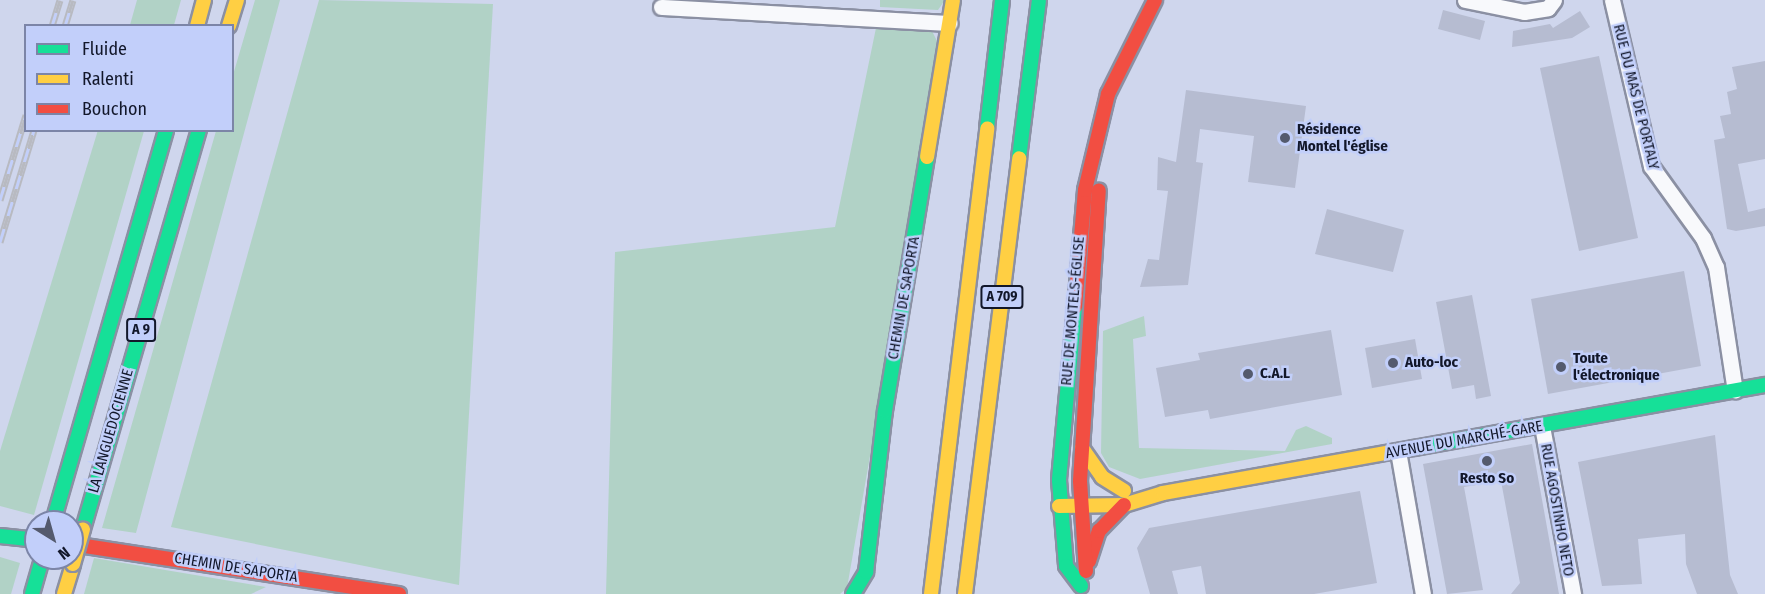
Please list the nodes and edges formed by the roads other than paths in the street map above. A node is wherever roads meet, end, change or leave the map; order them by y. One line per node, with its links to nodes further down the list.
1 (204, 0): 12 (main road)
2 (237, 0): 13 (main road)
3 (953, 0): 11 (main road, CHEMIN DE SAPORTA)
4 (1002, 0): 38 (main road, A 709)
5 (1039, 0): 39 (main road, A 709)
6 (1155, 0): 14 (main road, RUE DE MONTELS-ÉGLISE)
7 (1465, 0): 8 (street)
8 (1554, 0)
9 (1612, 0): 18 (street, RUE DU MAS DE PORTALY)
10 (661, 7): 11 (street)
11 (950, 23): 37 (main road, CHEMIN DE SAPORTA)
12 (198, 24)
13 (230, 24)
14 (1107, 119): 20 (main road, RUE DE MONTELS-ÉGLISE); 25 (main road, RUE DE MONTELS-ÉGLISE)
15 (165, 132): 27 (main road, LA LANGUEDOCIENNE / A 9)
16 (198, 132): 35 (main road, LA LANGUEDOCIENNE / A 9, bridge)
17 (1765, 385): 18 (main road, AVENUE DU MARCHÉ-GARE)
18 (1735, 391): 19 (main road, AVENUE DU MARCHÉ-GARE)
19 (1542, 426): 21 (main road, AVENUE DU MARCHÉ-GARE); 41 (street, RUE AGOSTINHO NETO)
20 (1082, 448): 22 (main road); 24 (main road, RUE DE MONTELS-ÉGLISE)
21 (1398, 451): 23 (main road, AVENUE DU MARCHÉ-GARE); 40 (street)
22 (1124, 491): 23 (main road, AVENUE DU MARCHÉ-GARE); 24 (main road, AVENUE DU MARCHÉ-GARE)
23 (1163, 493): 26 (main road, AVENUE DU MARCHÉ-GARE)
24 (1081, 505): 25 (main road); 26 (main road, AVENUE DU MARCHÉ-GARE); 32 (main road, RUE DE MONTELS-ÉGLISE)
25 (1059, 506): 33 (main road, RUE DE MONTELS-ÉGLISE)
26 (1124, 506): 32 (main road, AVENUE DU MARCHÉ-GARE)
27 (55, 510)
28 (0, 536): 29 (main road)
29 (24, 539)
30 (84, 546): 36 (main road, CHEMIN DE SAPORTA)
31 (39, 570): 34 (main road)
32 (1086, 571): 33 (main road, AVENUE DU MARCHÉ-GARE)
33 (1082, 590)
34 (32, 594)
35 (64, 594)
36 (399, 594)
37 (852, 594)
38 (930, 594)
39 (965, 594)
40 (1423, 594)
41 (1573, 594)

